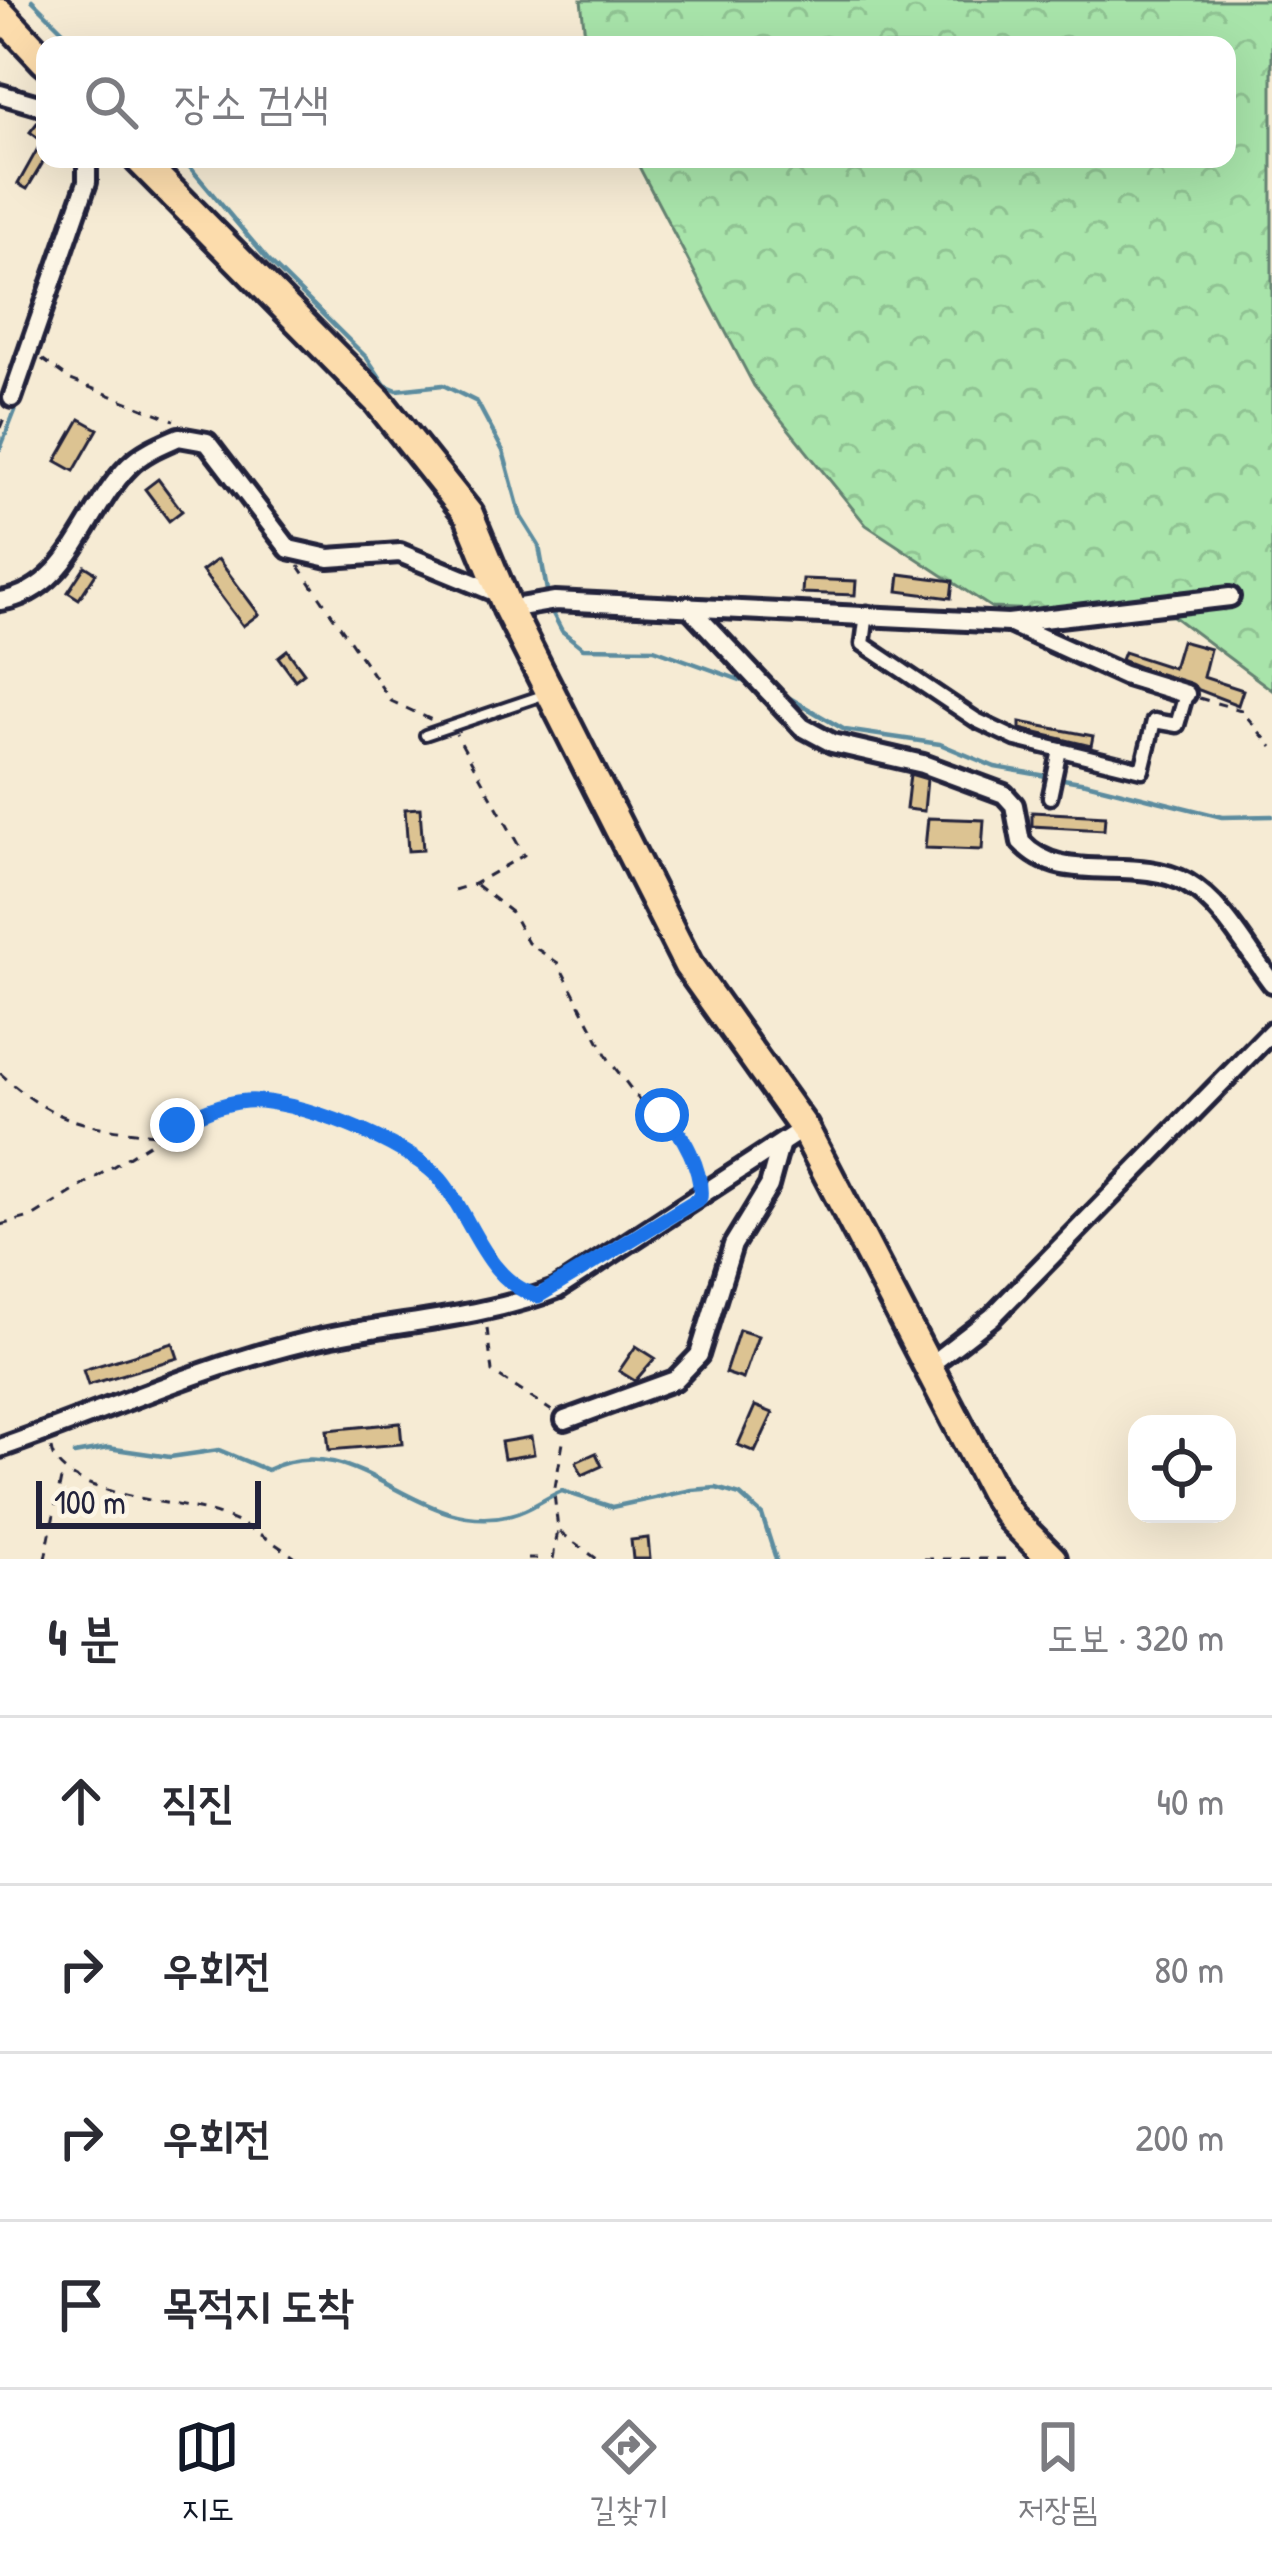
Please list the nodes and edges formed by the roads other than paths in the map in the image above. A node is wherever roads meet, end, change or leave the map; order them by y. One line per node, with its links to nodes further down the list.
1 (0, 13): 2 (main road)
2 (36, 51)
3 (0, 94): 4 (street)
4 (36, 104)
5 (87, 168): 7 (street)
6 (148, 168): 10 (main road)
7 (12, 398)
8 (1230, 597): 13 (street)
9 (0, 601): 10 (street)
10 (505, 602): 11 (street); 14 (main road)
11 (688, 606): 12 (street); 19 (street)
12 (867, 613): 13 (street); 17 (street)
13 (1008, 623): 15 (street)
14 (550, 689): 16 (lane); 21 (main road)
15 (1186, 694): 17 (street)
16 (425, 736)
17 (1060, 750): 18 (street)
18 (1051, 793)
19 (1272, 982)
20 (1272, 1031): 23 (street)
21 (804, 1128): 22 (street); 23 (main road)
22 (780, 1146): 24 (street); 25 (street)
23 (926, 1368): 26 (main road)
24 (565, 1420)
25 (0, 1448)
26 (1052, 1559)

